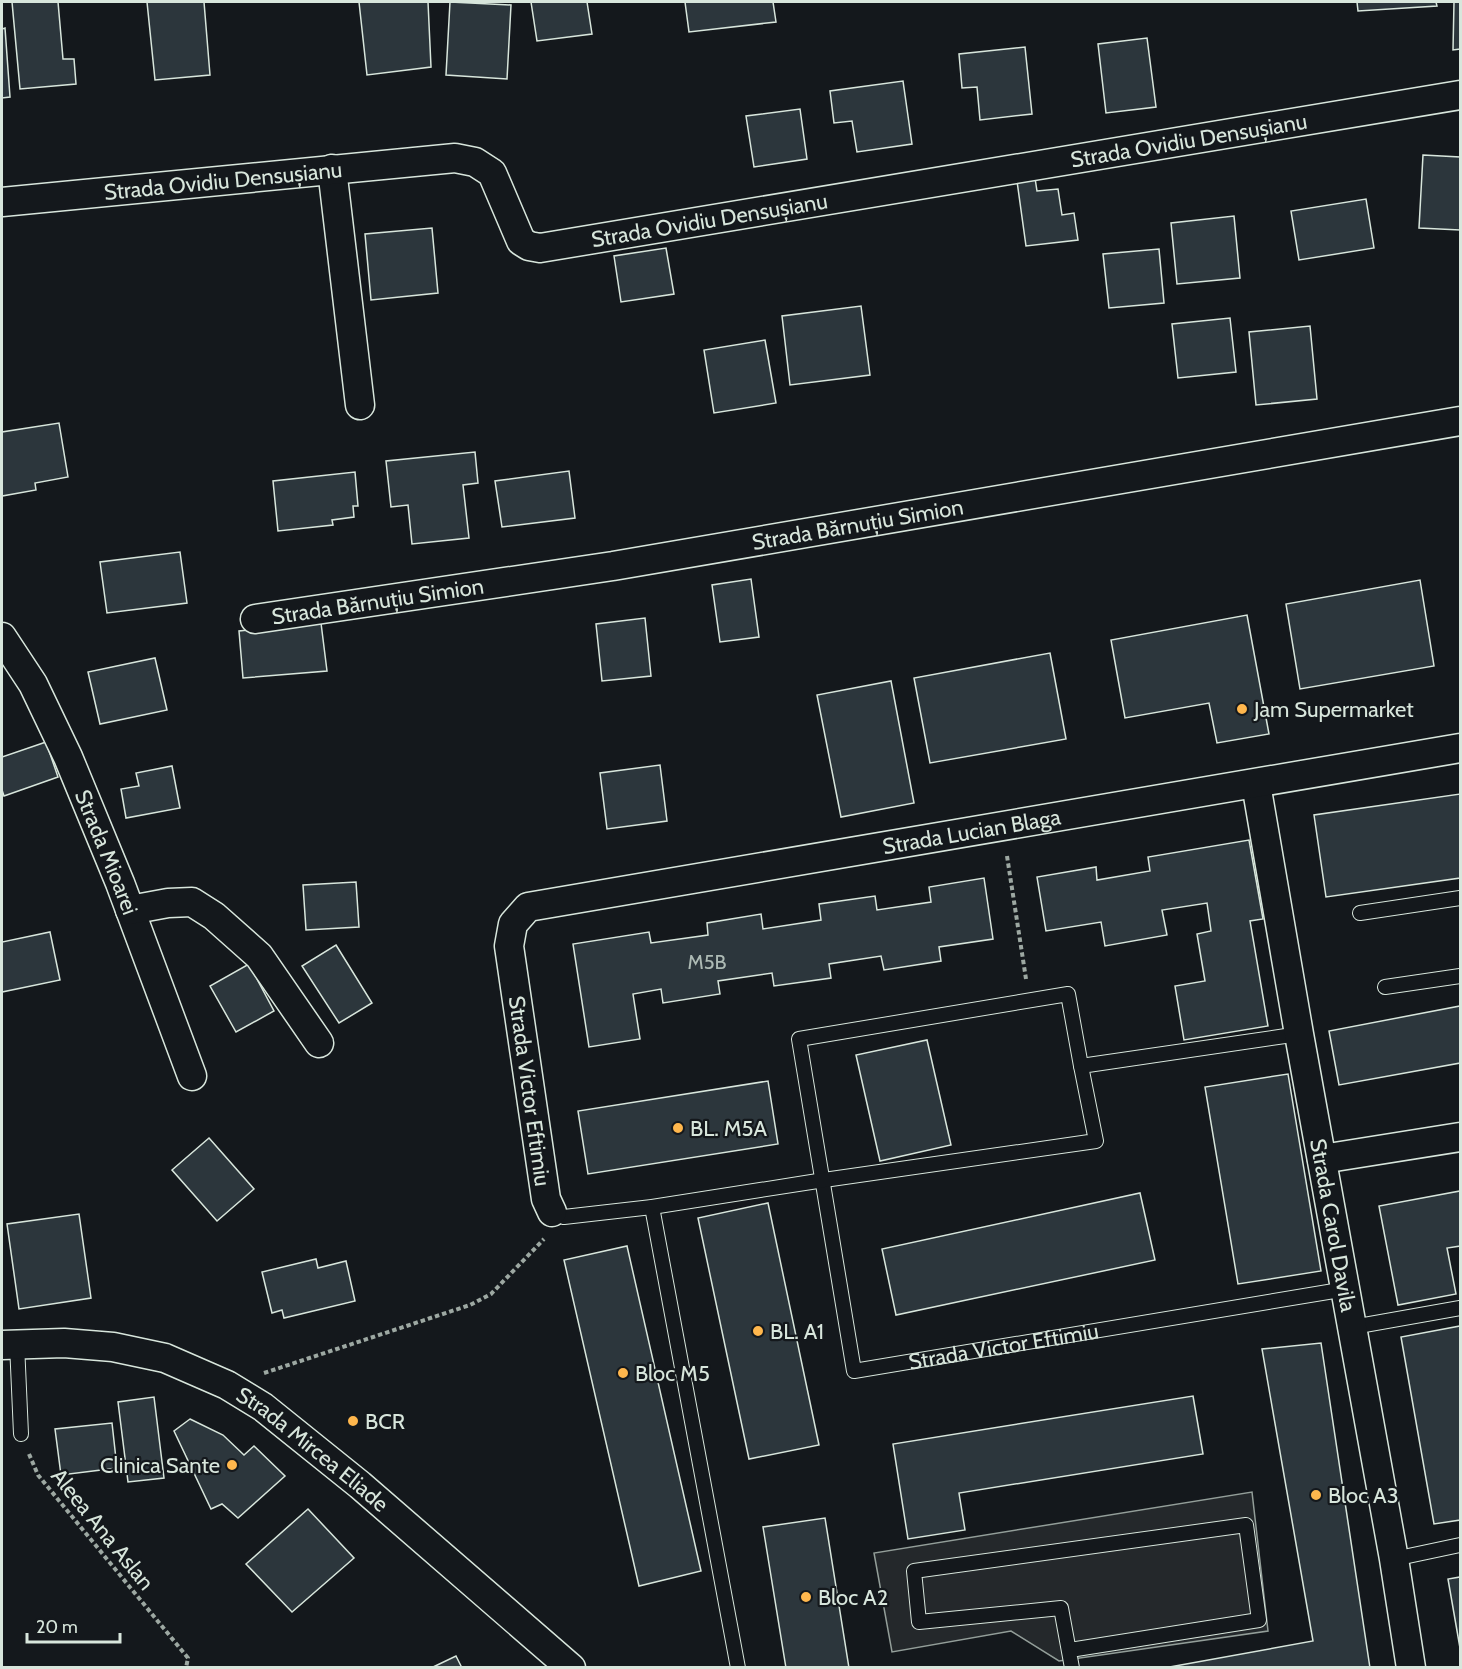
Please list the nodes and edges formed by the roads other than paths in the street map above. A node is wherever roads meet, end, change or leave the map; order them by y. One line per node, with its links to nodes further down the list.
1 (1461, 95): 2 (street, Strada Ovidiu Densușianu)
2 (332, 169): 3 (street, Strada Ovidiu Densușianu); 4 (street)
3 (2, 202)
4 (360, 405)
5 (1461, 422): 6 (street, Strada Bărnuțiu Simion)
6 (255, 618)
7 (2, 637): 11 (street, Strada Mioarei)
8 (1461, 748): 9 (street, Strada Lucian Blaga)
9 (1256, 784): 13 (street, Strada Lucian Blaga); 16 (street, Strada Carol Davila)
10 (1461, 898): 12 (lane)
11 (130, 910): 17 (street); 19 (street, Strada Mioarei)
12 (1360, 913)
13 (509, 946): 24 (street, Strada Victor Eftimiu)
14 (1461, 976): 15 (lane)
15 (1385, 987)
16 (1299, 1034): 18 (lane); 21 (street, Strada Carol Davila)
17 (319, 1043)
18 (1081, 1066): 22 (lane, Strada Victor Eftimiu); 22 (lane)
19 (192, 1076)
20 (1461, 1137): 21 (street)
21 (1322, 1159): 25 (street, Strada Carol Davila)
22 (824, 1180): 23 (lane, Strada Victor Eftimiu); 25 (lane, Strada Victor Eftimiu)
23 (652, 1207): 24 (lane, Strada Victor Eftimiu); 34 (lane)
24 (558, 1215)
25 (1346, 1289): 27 (street, Strada Carol Davila)
26 (1461, 1308): 27 (lane)
27 (1353, 1327): 31 (street, Strada Carol Davila)
28 (9, 1344): 29 (lane); 33 (street, Strada Mircea Eliade)
29 (21, 1434)
30 (1461, 1545): 31 (lane)
31 (1394, 1559): 36 (street, Strada Carol Davila)
32 (1070, 1650): 32 (lane); 35 (lane)
33 (570, 1667)
34 (738, 1668)
35 (1072, 1668)
36 (1411, 1668)

